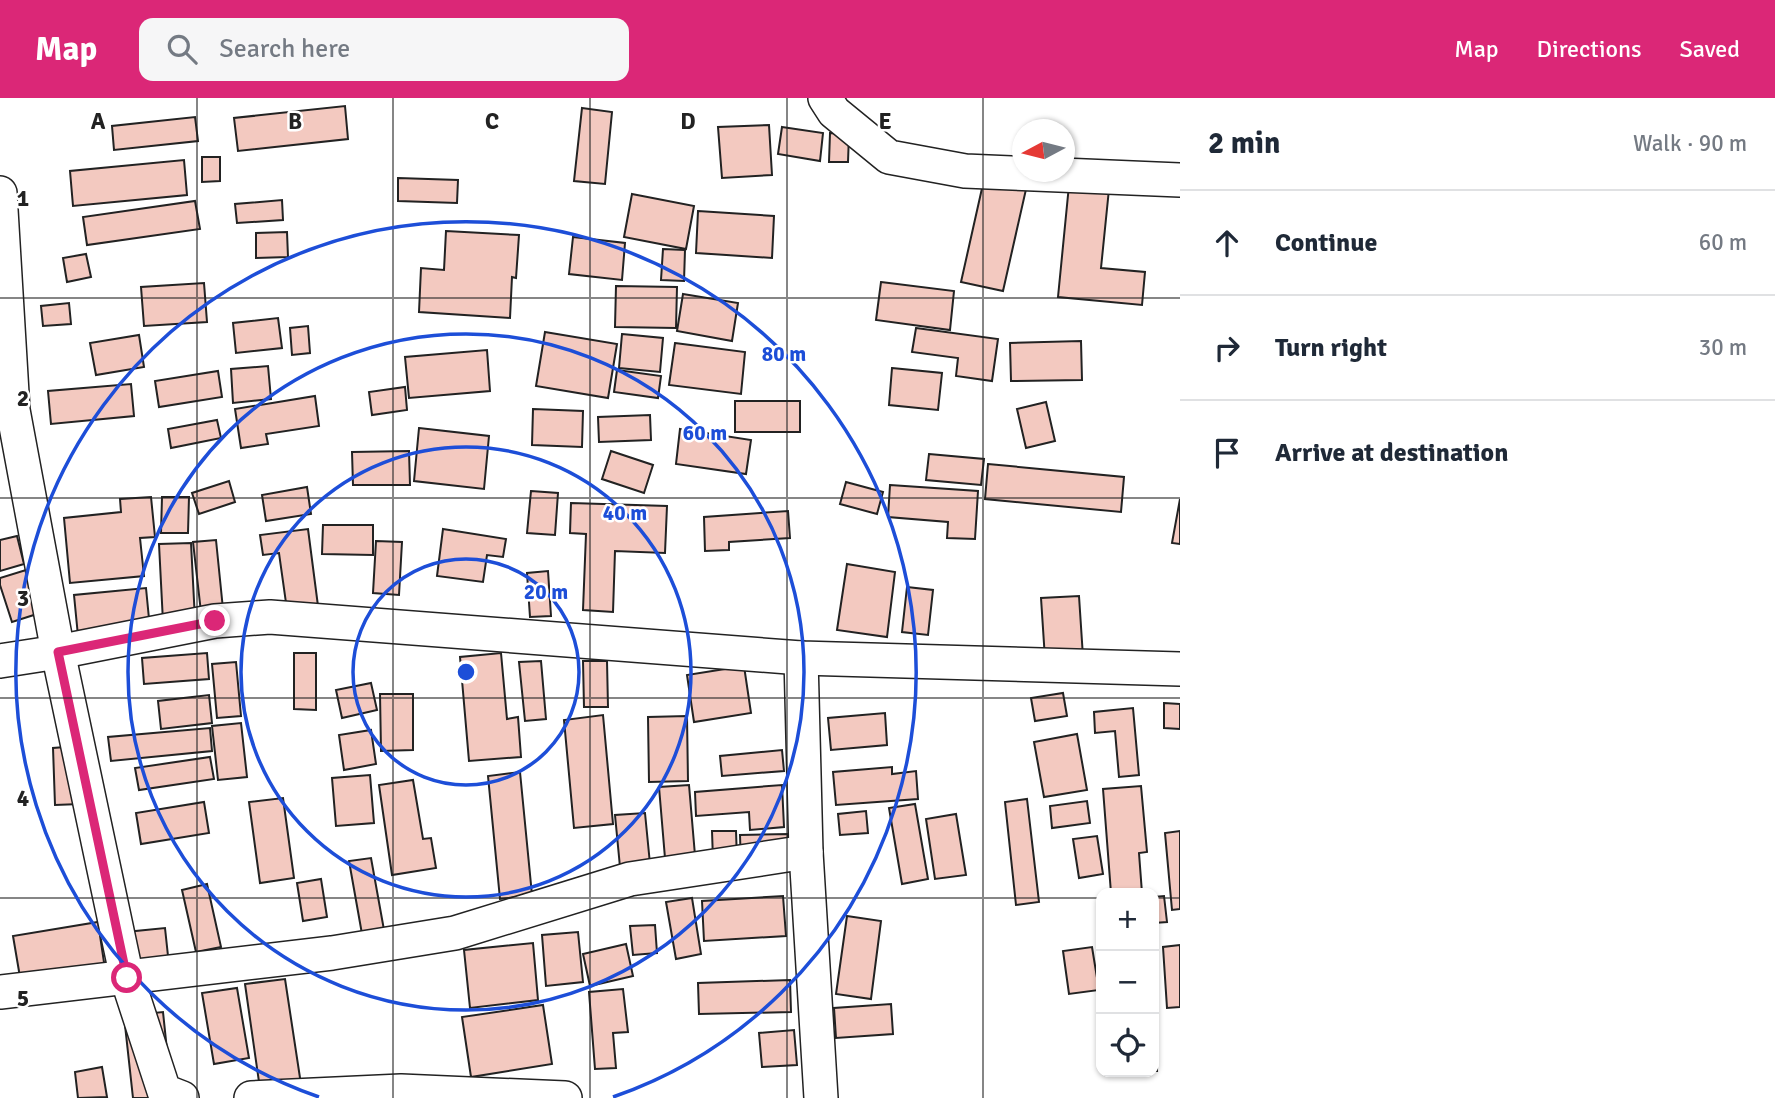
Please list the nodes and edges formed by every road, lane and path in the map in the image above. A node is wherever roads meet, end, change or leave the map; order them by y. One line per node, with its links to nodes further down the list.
1 (825, 98): 2 (street)
2 (1180, 180)
3 (0, 193): 4 (street)
4 (6, 412): 5 (street)
5 (58, 652): 6 (street); 7 (street); 10 (street)
6 (801, 658): 8 (street); 9 (street)
7 (0, 661)
8 (1180, 669)
9 (806, 852): 10 (street); 15 (street)
10 (127, 978): 11 (street); 12 (street)
11 (0, 992)
12 (182, 1098)
13 (251, 1098): 14 (street)
14 (565, 1098)
15 (821, 1098)

